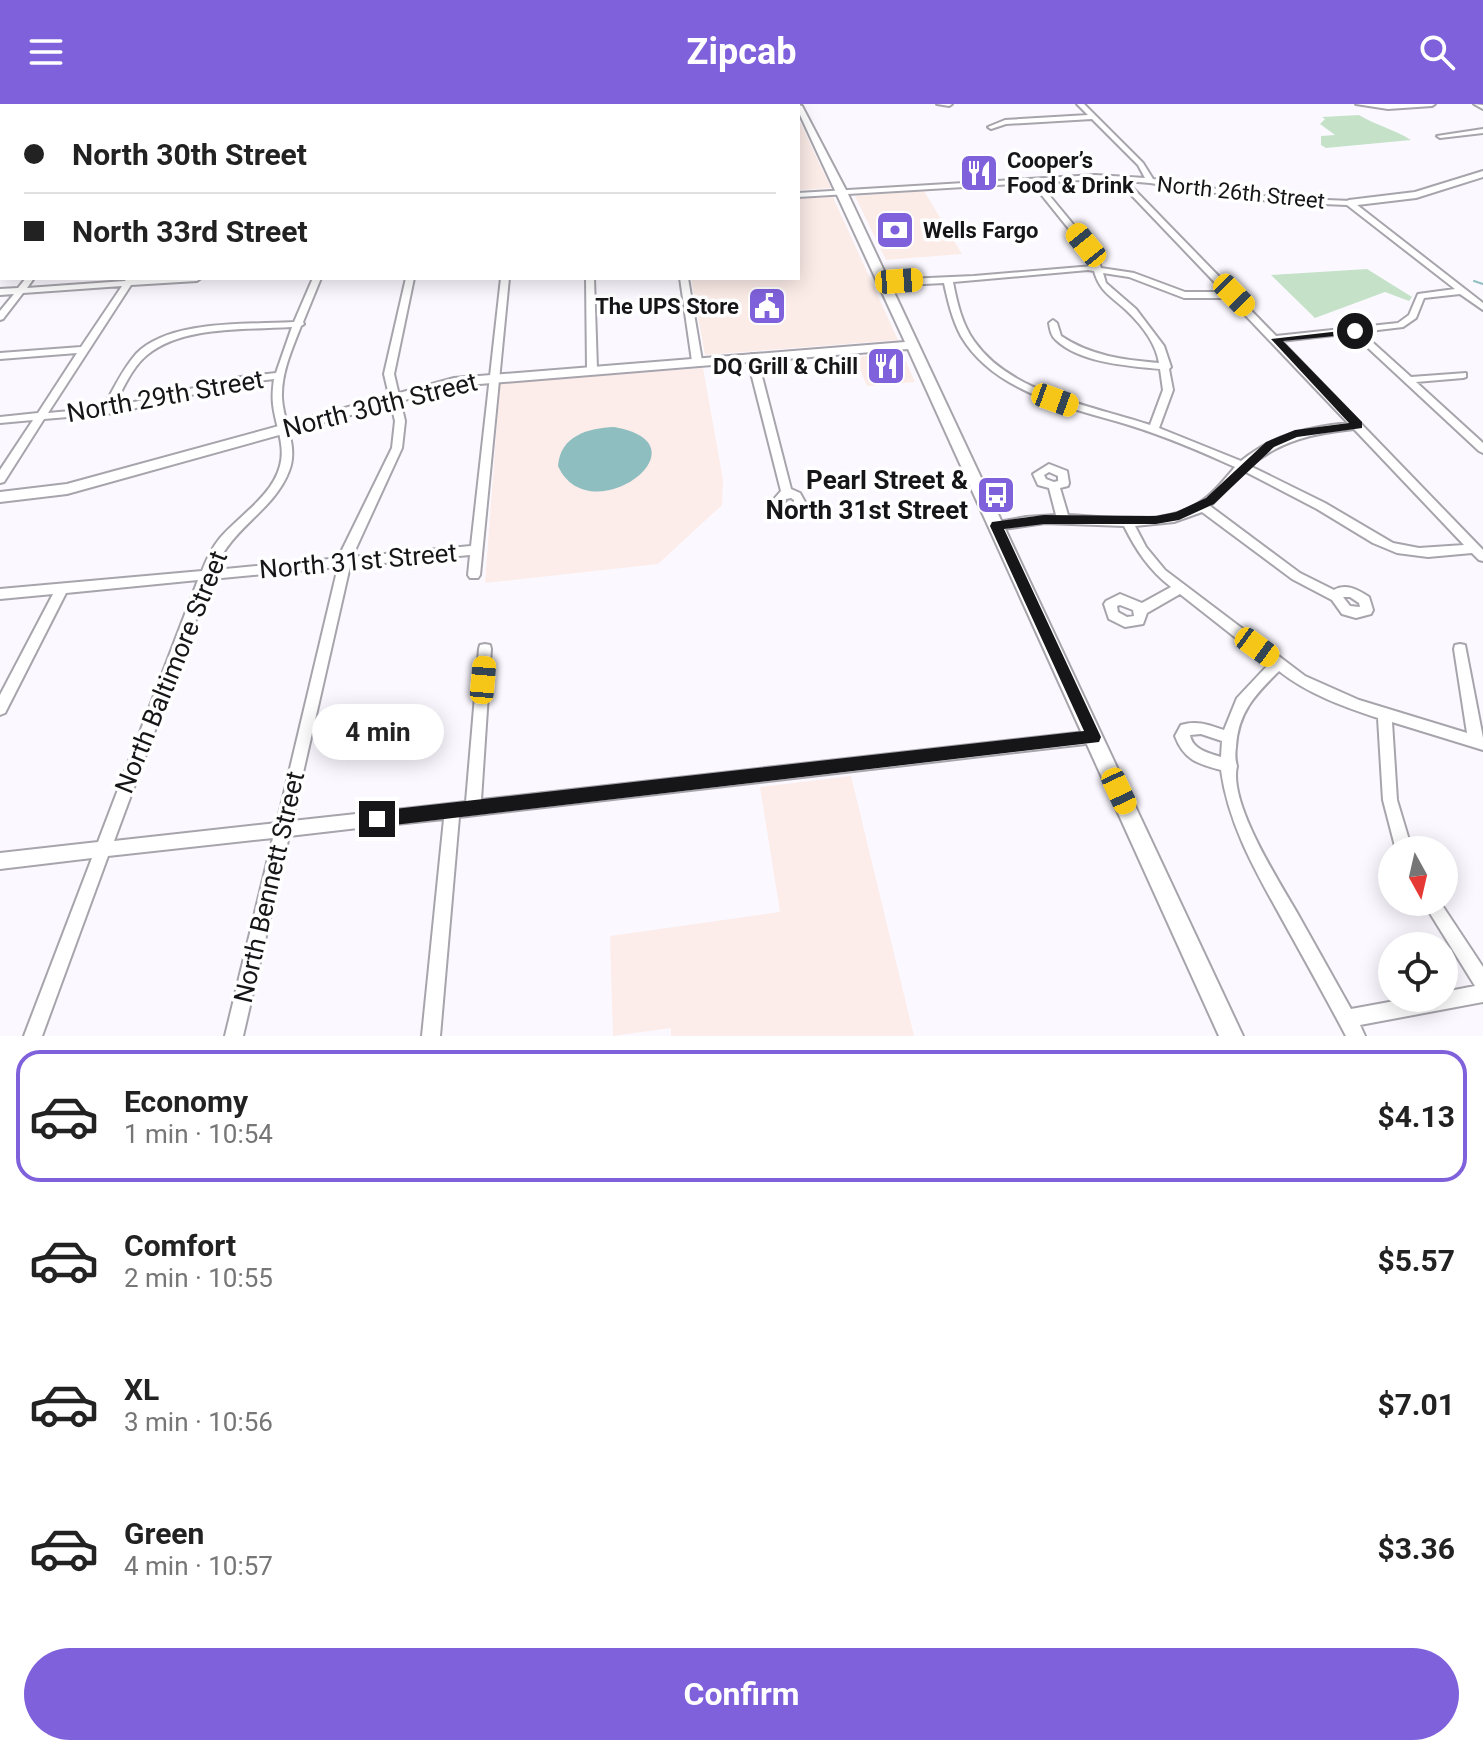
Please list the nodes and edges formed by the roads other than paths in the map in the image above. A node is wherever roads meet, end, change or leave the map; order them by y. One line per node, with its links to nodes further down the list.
1 (805, 104): 12 (main road)
2 (940, 104): 3 (street)
3 (949, 104)
4 (1080, 104): 11 (street)
5 (1432, 104): 8 (street)
6 (1477, 104): 9 (street)
7 (1361, 105): 8 (street)
8 (1417, 105)
9 (1483, 107)
10 (800, 108): 12 (main road)
11 (1094, 117): 13 (street); 19 (street)
12 (810, 124): 20 (main road)
13 (991, 127)
14 (1483, 131): 15 (street)
15 (1440, 136)
16 (1483, 174): 22 (main road)
17 (1119, 178): 18 (street, North 26th Street); 19 (street, North 26th Street); 36 (street)
18 (1033, 180): 20 (street, North 26th Street); 23 (street)
19 (1150, 181): 22 (street, North 26th Street)
20 (842, 192): 21 (street, North 26th Street); 32 (main road)
21 (800, 195)
22 (1349, 203): 34 (street)
23 (1096, 269): 31 (street); 36 (street); 48 (street)
24 (28, 280): 33 (street)
25 (130, 280): 33 (street); 44 (street)
26 (316, 280): 40 (street, North Baltimore Street)
27 (410, 280): 54 (street, North Bennett Street)
28 (505, 280): 52 (street)
29 (590, 280): 49 (street)
30 (684, 280): 47 (street)
31 (948, 280): 32 (street); 60 (street)
32 (884, 283): 43 (main road)
33 (21, 290): 35 (street); 38 (street)
34 (1461, 291): 37 (street); 41 (street)
35 (0, 292)
36 (1234, 295): 42 (street)
37 (1483, 307)
38 (0, 317)
39 (1053, 323): 48 (street)
40 (300, 324): 50 (street, North Baltimore Street); 55 (street)
41 (1355, 331): 42 (street); 53 (street)
42 (1276, 339): 58 (street)
43 (912, 345): 46 (main road, North 30th Street); 70 (main road)
44 (84, 350): 45 (street); 56 (street)
45 (0, 356)
46 (752, 357): 47 (main road, North 30th Street); 65 (street)
47 (697, 361): 49 (main road, North 30th Street)
48 (1166, 367): 60 (street)
49 (592, 369): 52 (main road, North 30th Street)
50 (281, 375): 55 (street, North 29th Street); 59 (street, North Baltimore Street)
51 (1463, 375): 53 (street)
52 (494, 377): 54 (main road, North 30th Street); 72 (street)
53 (1409, 380): 61 (street)
54 (394, 398): 59 (main road, North 30th Street); 74 (street, North Bennett Street)
55 (106, 411): 56 (street, North 29th Street)
56 (39, 417): 57 (street, North 29th Street); 63 (street)
57 (0, 420)
58 (1358, 425): 62 (street); 71 (street)
59 (283, 429): 66 (main road, North 30th Street); 75 (street, North Baltimore Street)
60 (1154, 429): 62 (street)
61 (1483, 449)
62 (1242, 467): 67 (street); 71 (street)
63 (0, 479)
64 (1054, 486): 68 (street)
65 (787, 495)
66 (0, 497)
67 (1202, 506): 69 (street); 80 (street)
68 (1063, 519): 69 (street); 70 (street)
69 (1127, 521): 78 (street)
70 (996, 526): 87 (main road)
71 (1474, 548): 73 (street)
72 (477, 550): 74 (street, North 31st Street); 76 (street)
73 (1483, 557)
74 (345, 562): 75 (street, North 31st Street); 93 (street, North Bennett Street)
75 (206, 575): 77 (street, North 31st Street); 95 (street, North Baltimore Street)
76 (474, 575)
77 (62, 588): 79 (street, North 31st Street); 85 (street)
78 (1178, 589): 81 (street); 84 (street)
79 (0, 594)
80 (1336, 597)
81 (1141, 610)
82 (485, 649): 91 (street)
83 (1460, 649): 89 (street)
84 (1279, 663): 86 (street); 88 (street)
85 (0, 709)
86 (1385, 714): 89 (street); 94 (street)
87 (1094, 737): 91 (street); 104 (main road)
88 (1230, 738): 90 (street); 90 (street)
89 (1479, 742)
90 (1230, 766): 100 (street)
91 (473, 808): 92 (street)
92 (452, 810): 93 (street); 103 (street)
93 (283, 828): 95 (street); 102 (street, North Bennett Street)
94 (1400, 836)
95 (101, 850): 96 (street); 101 (street, North Baltimore Street)
96 (0, 861)
97 (1440, 916): 98 (street)
98 (1483, 982)
99 (1483, 993): 100 (street)
100 (1346, 1019): 105 (street)
101 (33, 1036)
102 (234, 1036)
103 (431, 1036)
104 (1231, 1036)
105 (1356, 1036)

